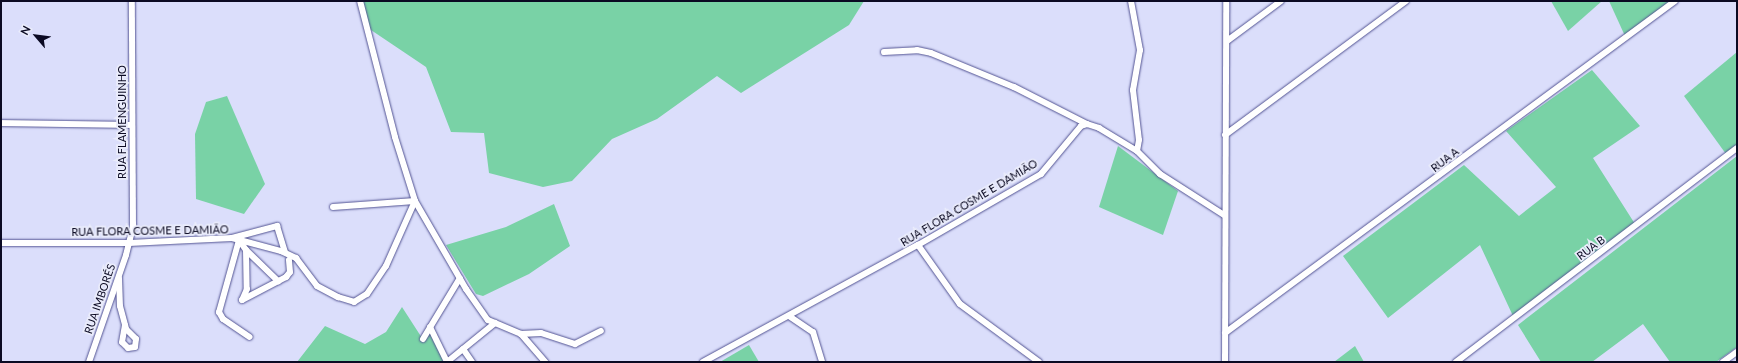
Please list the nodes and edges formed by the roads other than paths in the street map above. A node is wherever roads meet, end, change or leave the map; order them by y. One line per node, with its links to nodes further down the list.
1 (132, 1): 12 (street, RUA FLAMENGUINHO)
2 (360, 1): 16 (street)
3 (1131, 1): 15 (street)
4 (1226, 1): 8 (street)
5 (1281, 1): 8 (street)
6 (1406, 1): 13 (street)
7 (1675, 1): 34 (street, RUA A)
8 (1227, 41): 13 (street)
9 (884, 52): 11 (street)
10 (1, 123): 12 (street)
11 (1087, 124): 15 (street); 22 (street, RUA FLORA COSME E DAMIÃO)
12 (132, 125): 20 (street, RUA FLAMENGUINHO)
13 (1225, 135): 18 (street)
14 (1737, 148): 47 (street, RUA B)
15 (1137, 151): 18 (street)
16 (415, 202): 17 (street); 24 (street, RUA FLORA COSME E DAMIÃO); 27 (street)
17 (333, 207)
18 (1224, 215): 34 (street)
19 (236, 239): 20 (street, RUA FLORA COSME E DAMIÃO); 23 (street); 24 (street, RUA FLORA COSME E DAMIÃO); 24 (street); 36 (street)
20 (129, 243): 21 (street, RUA FLORA COSME E DAMIÃO); 26 (street, RUA IMBORÉS)
21 (1, 244)
22 (918, 246): 29 (street, RUA FLORA COSME E DAMIÃO); 45 (street)
23 (246, 250): 28 (street); 28 (street)
24 (285, 252)
25 (289, 260): 28 (street)
26 (119, 275): 31 (street); 40 (street, RUA IMBORÉS)
27 (460, 278): 30 (street); 32 (street)
28 (278, 281)
29 (789, 316): 43 (street, RUA FLORA COSME E DAMIÃO); 44 (street)
30 (495, 323): 35 (street); 38 (street)
31 (125, 325)
32 (430, 327): 37 (street); 38 (street)
33 (601, 331): 35 (street)
34 (1226, 333): 46 (street)
35 (521, 334): 42 (street)
36 (250, 337)
37 (422, 339)
38 (463, 349): 41 (street)
39 (1737, 352): 48 (street)
40 (90, 362)
41 (472, 362)
42 (545, 362)
43 (703, 362)
44 (822, 362)
45 (1038, 362)
46 (1225, 362)
47 (1456, 362)
48 (1723, 362)

